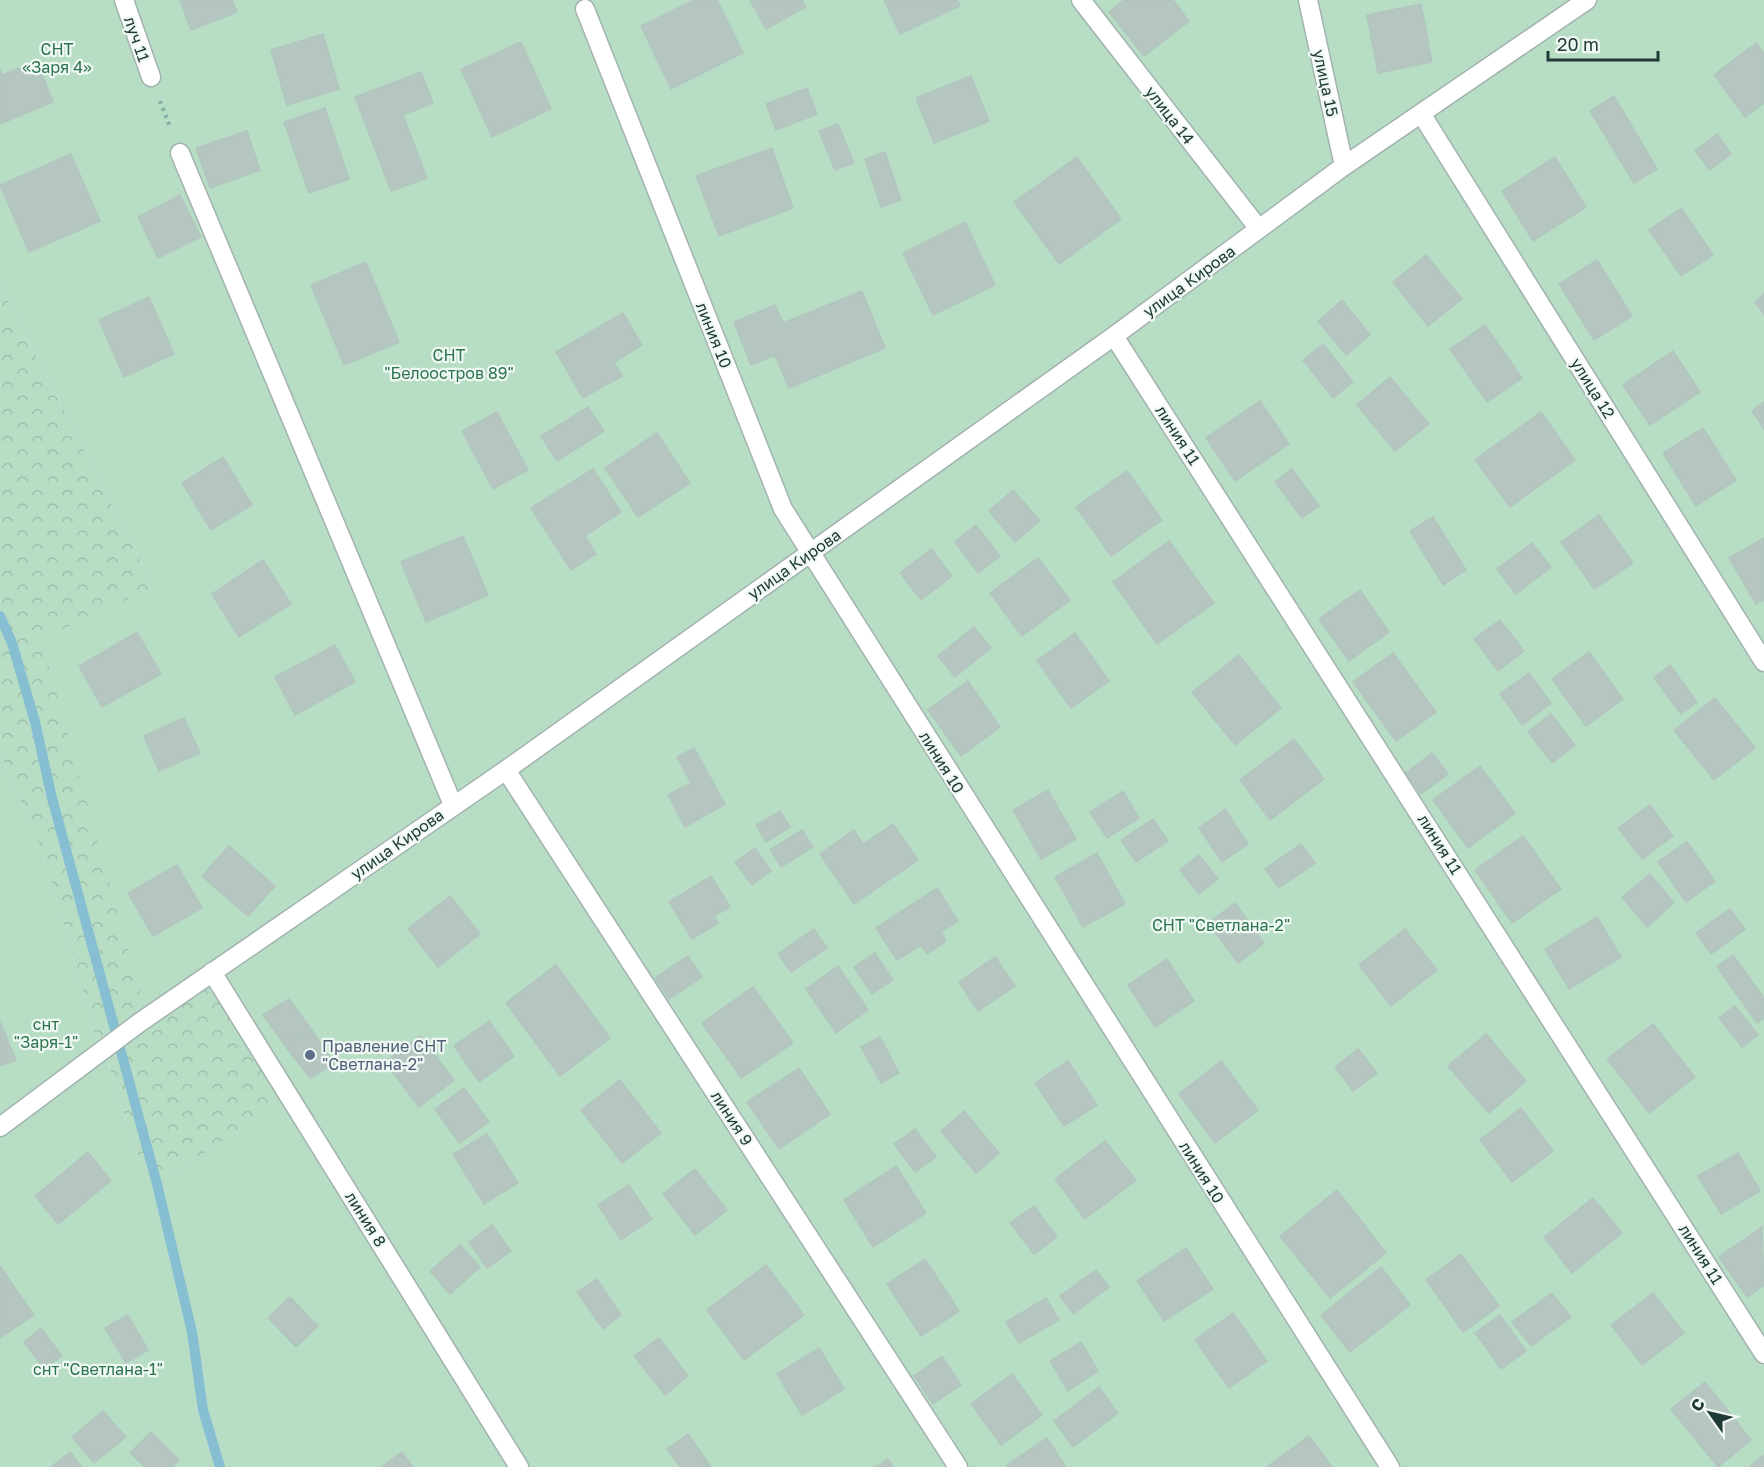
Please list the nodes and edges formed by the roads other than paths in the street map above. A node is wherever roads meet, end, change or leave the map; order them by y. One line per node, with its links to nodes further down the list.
1 (124, 0): 6 (street, луч 11)
2 (1081, 0): 10 (street, улица 14)
3 (1308, 0): 9 (street, улица 15)
4 (1587, 0): 7 (street, улица Кирова)
5 (585, 9): 12 (street, линия 10)
6 (151, 77)
7 (1422, 115): 9 (street, улица Кирова); 13 (street, улица 12)
8 (180, 153): 15 (street)
9 (1344, 166): 10 (street, улица Кирова)
10 (1259, 229): 11 (street, улица Кирова)
11 (1114, 336): 12 (street, улица Кирова); 18 (street, линия 11)
12 (809, 554): 14 (street, улица Кирова); 21 (street, линия 10)
13 (1764, 662)
14 (506, 770): 15 (street, улица Кирова); 20 (street, линия 9)
15 (453, 805): 16 (street, улица Кирова)
16 (212, 972): 17 (street, улица Кирова); 19 (street, линия 8)
17 (0, 1127)
18 (1764, 1354)
19 (519, 1467)
20 (958, 1467)
21 (1390, 1467)

